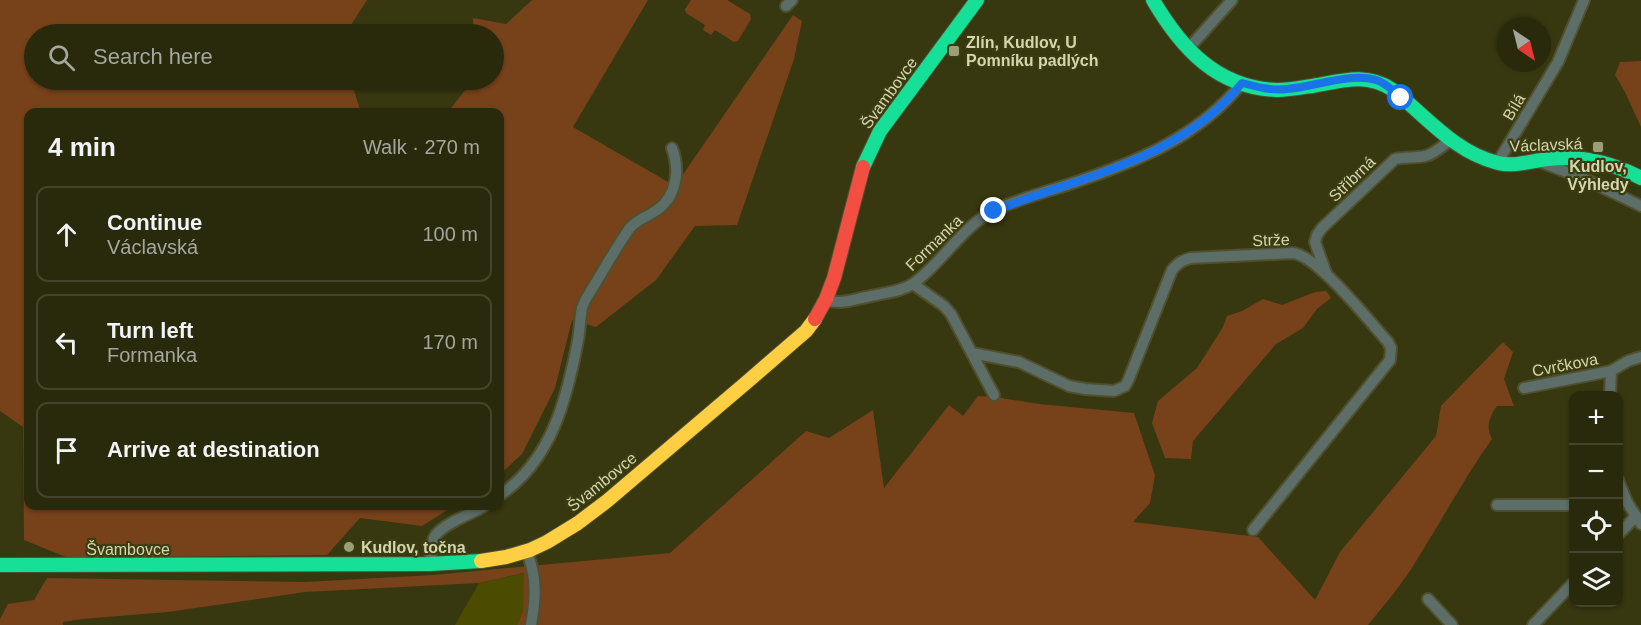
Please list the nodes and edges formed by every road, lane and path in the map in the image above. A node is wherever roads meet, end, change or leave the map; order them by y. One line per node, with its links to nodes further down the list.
1 (977, 0): 15 (street, Švambovce)
2 (1153, 0): 5 (street, Václavská)
3 (1232, 0): 5 (street)
4 (1584, 0): 10 (street, Bílá)
5 (1188, 50): 6 (street, Václavská)
6 (1242, 83): 7 (street, Václavská); 14 (street, Formanka)
7 (1450, 140): 10 (street, Václavská); 13 (street, Stříbrná)
8 (672, 148): 22 (street)
9 (1538, 161): 10 (street, Václavská); 11 (street, Václavská); 12 (street)
10 (1498, 162)
11 (1641, 178)
12 (1641, 206)
13 (1326, 274): 16 (street, Strže); 28 (street, Strže)
14 (913, 284): 15 (street, Formanka); 16 (street)
15 (827, 300): 30 (street, Švambovce)
16 (972, 353): 21 (street)
17 (1641, 357): 18 (street, Cvrčkova)
18 (1611, 371): 19 (street, Cvrčkova); 20 (street)
19 (1524, 388)
20 (1610, 391)
21 (994, 395)
22 (504, 492)
23 (1623, 502): 27 (street)
24 (1497, 505): 25 (street)
25 (1569, 505)
26 (477, 510): 31 (street)
27 (1639, 520): 29 (street)
28 (1253, 530)
29 (1623, 531)
30 (527, 552): 31 (street, Švambovce); 35 (street)
31 (430, 564): 32 (street, Švambovce)
32 (0, 565)
33 (1569, 587): 37 (street)
34 (1428, 599): 36 (street)
35 (531, 625)
36 (1452, 625)
37 (1533, 625)

